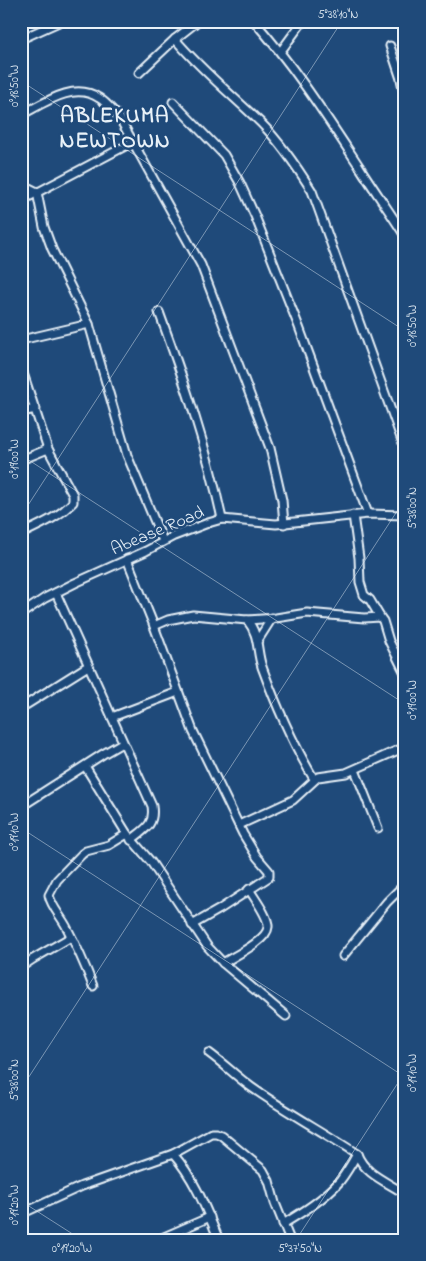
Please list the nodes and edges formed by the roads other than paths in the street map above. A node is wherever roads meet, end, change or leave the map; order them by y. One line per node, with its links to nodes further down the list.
1 (61, 21): 5 (street)
2 (198, 21): 6 (street)
3 (254, 21): 8 (street)
4 (303, 21): 8 (street)
5 (21, 39)
6 (175, 39): 9 (street); 25 (street)
7 (390, 46): 10 (street)
8 (280, 51): 17 (street)
9 (140, 73)
10 (405, 98)
11 (173, 102): 27 (street)
12 (21, 114): 13 (street)
13 (133, 142): 15 (street); 31 (street)
14 (21, 184): 15 (street)
15 (37, 192): 16 (street); 19 (street)
16 (21, 201)
17 (405, 236)
18 (159, 312): 30 (street)
19 (89, 324): 20 (street); 33 (street)
20 (21, 340)
21 (21, 368): 22 (street)
22 (36, 409): 23 (street); 24 (street)
23 (21, 412)
24 (48, 449): 26 (street); 32 (street)
25 (405, 450)
26 (21, 460)
27 (368, 514): 28 (street, Abease Road); 29 (street, Abease Road)
28 (352, 515): 31 (street, Abease Road); 37 (street)
29 (405, 515)
30 (222, 519): 31 (street, Abease Road); 33 (street, Abease Road)
31 (284, 524)
32 (21, 534)
33 (163, 541): 34 (street, Abease Road)
34 (127, 559): 35 (street, Abease Road); 40 (street)
35 (56, 593): 36 (street, Abease Road); 42 (street)
36 (21, 614)
37 (380, 617): 38 (street); 43 (street)
38 (272, 618): 39 (street); 41 (street)
39 (247, 620): 40 (street); 41 (street)
40 (154, 626): 44 (street)
41 (258, 640): 51 (street)
42 (88, 666): 45 (street); 46 (street)
43 (405, 673)
44 (178, 692): 46 (street); 53 (street)
45 (21, 708)
46 (112, 717): 47 (street)
47 (122, 743): 49 (street); 55 (street)
48 (405, 747): 50 (street)
49 (85, 766): 52 (street); 55 (street)
50 (356, 770): 51 (street); 54 (street)
51 (314, 779): 53 (street)
52 (21, 809)
53 (239, 825): 57 (street)
54 (378, 828)
55 (129, 837): 58 (street); 59 (street)
56 (405, 884): 60 (street)
57 (249, 889): 58 (street); 61 (street)
58 (192, 925): 61 (street)
59 (71, 937): 62 (street); 63 (street)
60 (343, 956)
61 (223, 963): 64 (street)
62 (21, 967)
63 (93, 986)
64 (286, 1016)
65 (209, 1053): 67 (street)
66 (173, 1154): 69 (street); 70 (street); 71 (street)
67 (357, 1154): 68 (street); 71 (street)
68 (405, 1194)
69 (21, 1214)
70 (210, 1217): 72 (street); 73 (street)
71 (283, 1224): 74 (street)
72 (157, 1240)
73 (219, 1240)
74 (290, 1240)

